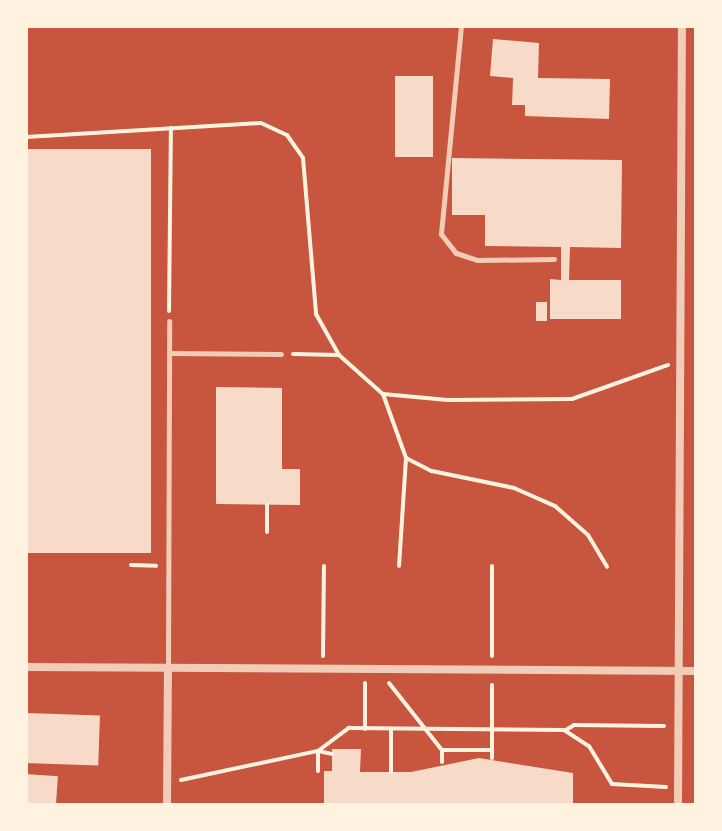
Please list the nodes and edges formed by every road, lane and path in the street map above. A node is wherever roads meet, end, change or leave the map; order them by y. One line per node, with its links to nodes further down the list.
1 (461, 26): 5 (lane)
2 (682, 26): 10 (street)
3 (171, 128): 4 (path); 6 (path); 9 (path)
4 (26, 137)
5 (554, 259)
6 (169, 321): 7 (lane)
7 (169, 353): 8 (lane); 16 (lane)
8 (281, 354): 9 (path)
9 (339, 355): 11 (path)
10 (680, 361): 11 (path); 28 (street)
11 (383, 394): 12 (path)
12 (406, 458): 18 (path); 20 (path)
13 (267, 505): 14 (path)
14 (267, 532)
15 (131, 565): 16 (path)
16 (167, 566): 24 (lane)
17 (324, 566): 21 (path)
18 (399, 566)
19 (492, 566): 22 (path)
20 (607, 567)
21 (323, 636)
22 (492, 638)
23 (26, 667): 24 (street)
24 (168, 668): 25 (street); 44 (street)
25 (365, 669): 26 (street); 31 (path)
26 (377, 669): 27 (street); 33 (path)
27 (492, 670): 28 (street); 34 (path)
28 (679, 670): 29 (street); 30 (street)
29 (696, 671)
30 (678, 726): 35 (path); 45 (street)
31 (365, 729): 32 (path); 38 (path)
32 (391, 729): 33 (path); 43 (path)
33 (425, 729): 34 (path); 36 (path)
34 (492, 730): 35 (path); 37 (path)
35 (564, 730): 45 (path)
36 (442, 750): 37 (path); 41 (path)
37 (492, 750): 40 (path)
38 (318, 751): 39 (path); 42 (path); 44 (path)
39 (332, 754)
40 (492, 758)
41 (442, 762)
42 (318, 771)
43 (391, 772)
44 (167, 780): 46 (street)
45 (678, 787): 47 (street)
46 (167, 805)
47 (678, 805)

